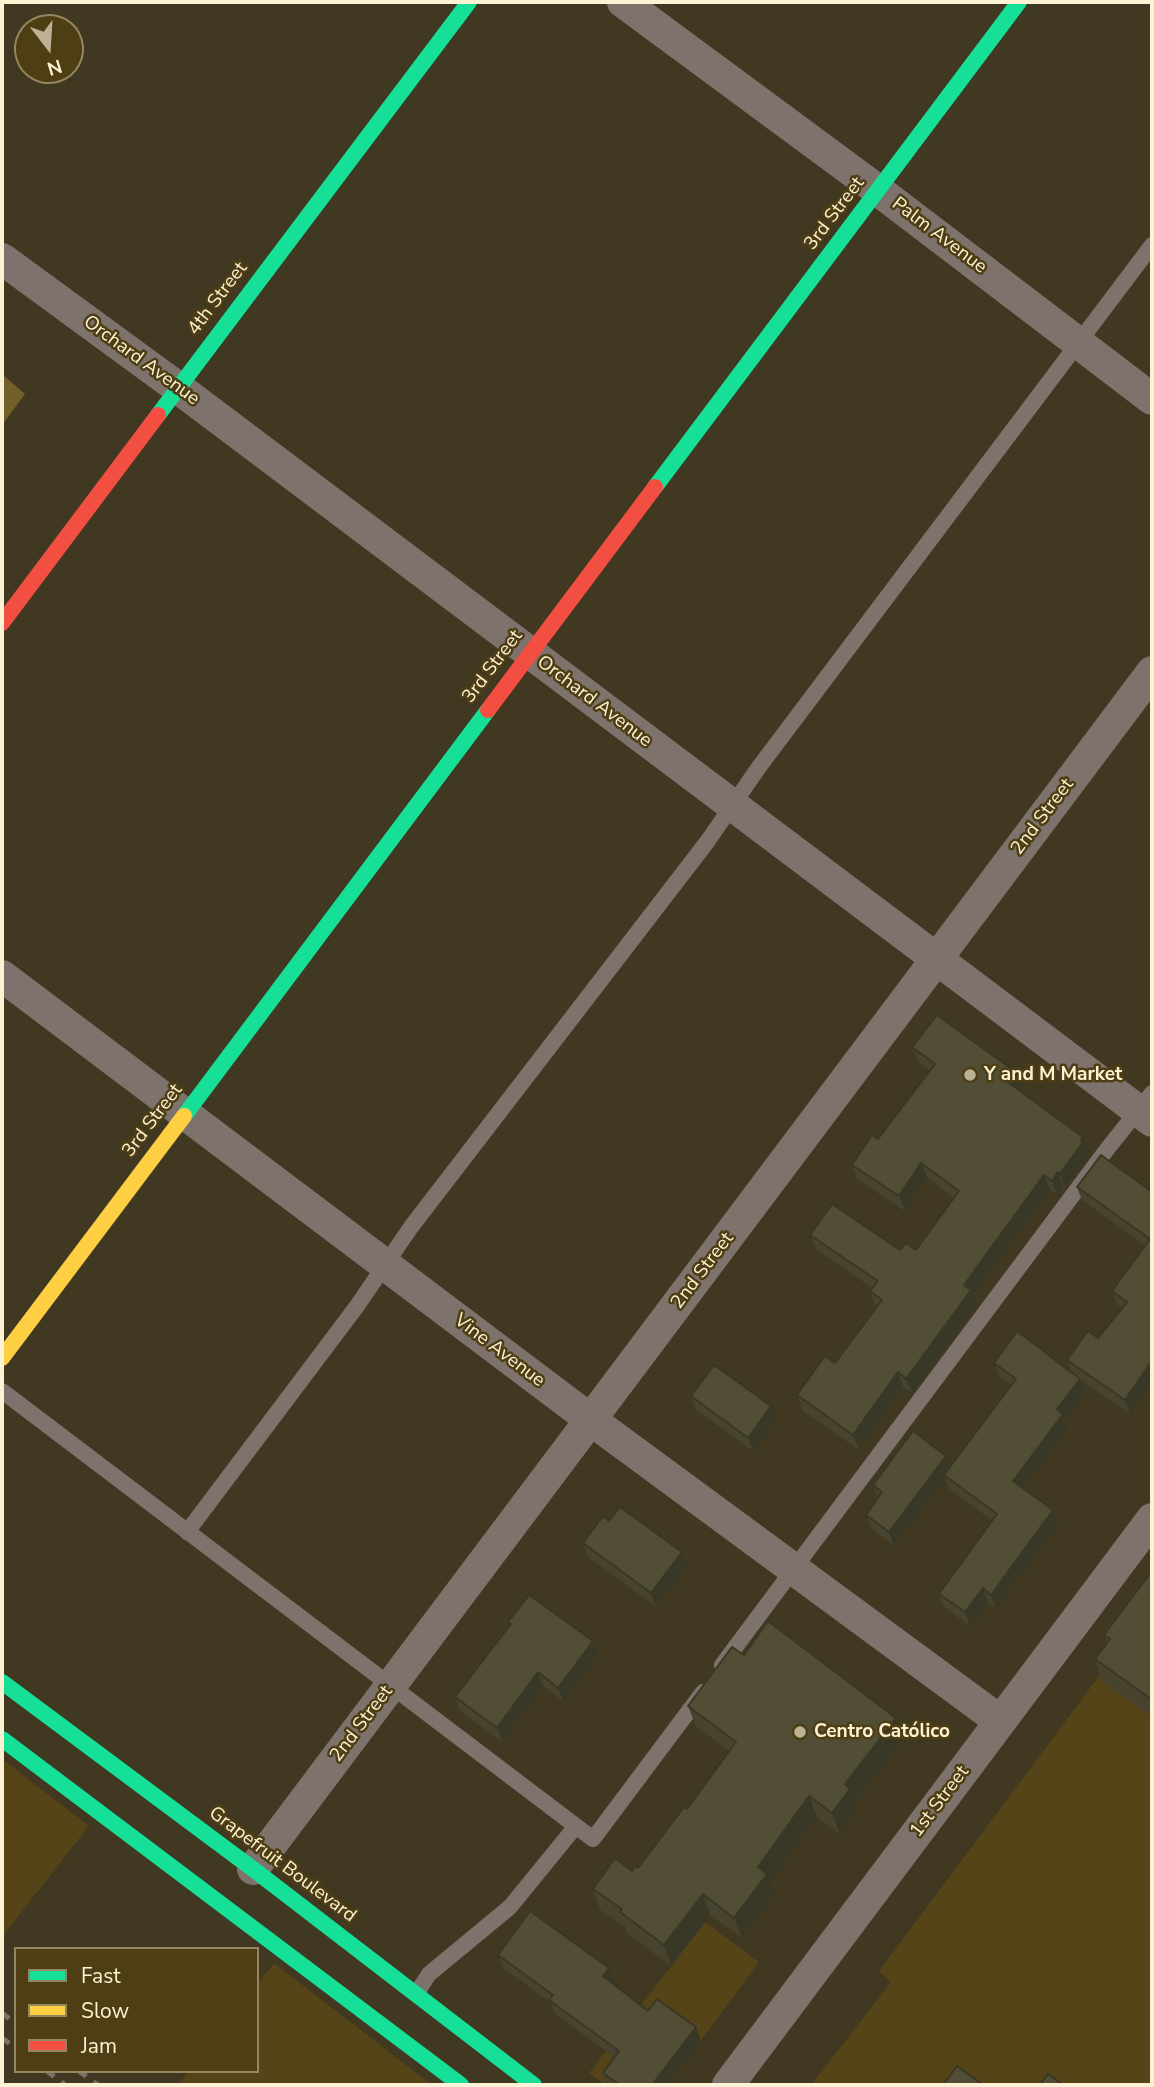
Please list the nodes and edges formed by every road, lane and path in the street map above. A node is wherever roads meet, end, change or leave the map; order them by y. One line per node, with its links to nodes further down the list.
1 (469, 2): 8 (street, 4th Street)
2 (623, 2): 4 (street, Palm Avenue)
3 (1019, 2): 4 (street, 3rd Street)
4 (879, 191): 7 (street, Palm Avenue); 11 (street, 3rd Street)
5 (1152, 245): 7 (lane)
6 (2, 259): 8 (street, Orchard Avenue)
7 (1079, 343): 9 (street, Palm Avenue); 13 (lane)
8 (177, 387): 10 (street, 4th Street); 11 (street, Orchard Avenue)
9 (1152, 398)
10 (2, 622)
11 (530, 654): 13 (street, Orchard Avenue); 17 (street, 3rd Street)
12 (1152, 672): 14 (street, 2nd Street)
13 (732, 806): 14 (street, Orchard Avenue); 18 (lane)
14 (936, 959): 16 (street, Orchard Avenue); 21 (street, 2nd Street)
15 (2, 976): 17 (street, Vine Avenue)
16 (1148, 1108): 24 (lane)
17 (185, 1113): 18 (street, Vine Avenue); 19 (street, 3rd Street)
18 (385, 1265): 21 (street, Vine Avenue); 23 (lane)
19 (2, 1358)
20 (2, 1391): 23 (lane)
21 (591, 1420): 24 (street, Vine Avenue); 26 (street, 2nd Street)
22 (1152, 1519): 27 (street, 1st Street)
23 (187, 1532): 26 (lane)
24 (794, 1569): 27 (street, Vine Avenue); 29 (lane)
25 (2, 1682): 30 (street, Grapefruit Boulevard)
26 (391, 1686): 29 (lane); 30 (street, 2nd Street)
27 (1000, 1721): 34 (street, 1st Street)
28 (2, 1739): 32 (street)
29 (576, 1826): 31 (lane)
30 (253, 1869): 31 (street, Grapefruit Boulevard)
31 (416, 1994): 33 (street, Grapefruit Boulevard)
32 (461, 2085)
33 (534, 2085)
34 (728, 2085)

